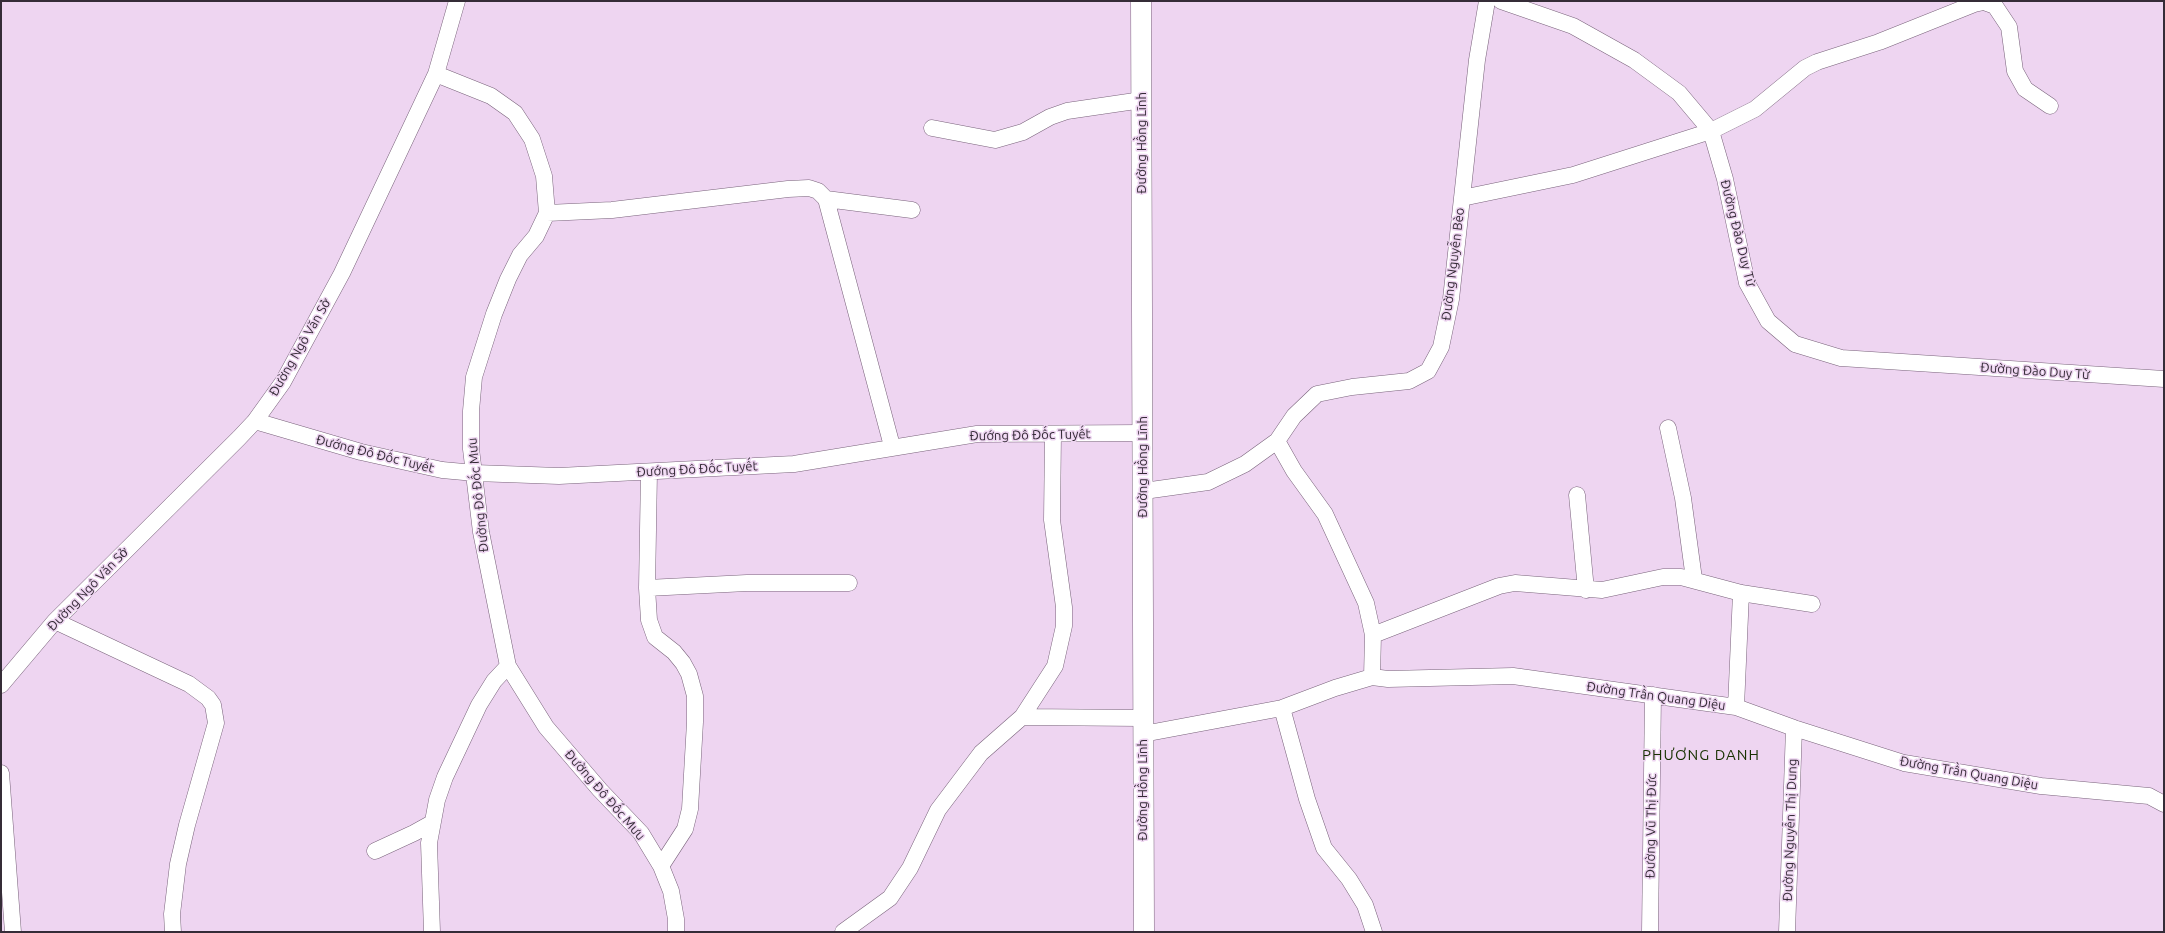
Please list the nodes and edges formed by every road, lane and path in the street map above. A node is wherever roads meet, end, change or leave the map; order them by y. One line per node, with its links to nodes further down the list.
1 (457, 1): 5 (street, Đường Ngô Văn Sở)
2 (1141, 1): 6 (street, Đường Hồng Lĩnh)
3 (1487, 1): 10 (street, Đường Nguyễn Bèo)
4 (1501, 1): 9 (street, Đường Đào Duy Từ)
5 (436, 74): 13 (street); 15 (street, Đường Ngô Văn Sở)
6 (1142, 100): 8 (street); 17 (street, Đường Hồng Lĩnh)
7 (2050, 106): 9 (street)
8 (932, 128)
9 (1711, 131): 10 (street); 14 (street, Đường Đào Duy Từ)
10 (1462, 198): 19 (street, Đường Nguyễn Bèo)
11 (826, 199): 12 (street); 13 (street); 20 (street)
12 (912, 210)
13 (547, 213): 22 (street, Đường Đô Đốc Mưu)
14 (2164, 379)
15 (255, 421): 22 (street, Đướng Đô Đốc Tuyết); 31 (street, Đường Ngô Văn Sở)
16 (1668, 428): 25 (street)
17 (1143, 433): 18 (street, Đướng Đô Đốc Tuyết); 23 (street, Đường Hồng Lĩnh)
18 (1054, 434): 20 (street, Đướng Đô Đốc Tuyết); 39 (street)
19 (1277, 440): 23 (street, Đường Nguyễn Bèo); 32 (street)
20 (892, 446): 21 (street, Đướng Đô Đốc Tuyết)
21 (649, 472): 22 (street, Đướng Đô Đốc Tuyết); 27 (street)
22 (475, 473): 33 (street, Đường Đô Đốc Mưu)
23 (1144, 491): 40 (street, Đường Hồng Lĩnh)
24 (1577, 495): 28 (street)
25 (1694, 579): 28 (street); 29 (street)
26 (849, 583): 27 (street)
27 (647, 588): 46 (street)
28 (1586, 590): 32 (street)
29 (1741, 593): 30 (street); 37 (street)
30 (1812, 604)
31 (55, 621): 35 (street, Đường Ngô Văn Sở); 48 (street)
32 (1373, 635): 34 (street)
33 (508, 666): 44 (street); 46 (street, Đường Đô Đốc Mưu)
34 (1372, 677): 36 (street, Đường Trần Quang Diệu); 38 (street, Đường Trần Quang Diệu)
35 (1, 685)
36 (1653, 695): 37 (street, Đường Trần Quang Diệu); 54 (street, Đường Vũ Thị Đức)
37 (1736, 707): 41 (street, Đường Trần Quang Diệu)
38 (1282, 708): 40 (street, Đường Trần Quang Diệu); 53 (street)
39 (1022, 717): 40 (street, Đường Trần Quang Diệu); 51 (street)
40 (1143, 726): 52 (street, Đường Hồng Lĩnh)
41 (1794, 728): 43 (street, Đường Trần Quang Diệu); 55 (street, Đường Nguyễn Thị Dung)
42 (1, 784): 47 (street)
43 (2164, 804)
44 (432, 822): 45 (street); 49 (street)
45 (375, 851)
46 (661, 866): 50 (street, Đường Đô Đốc Mưu)
47 (13, 932)
48 (173, 932)
49 (432, 932)
50 (676, 932)
51 (843, 932)
52 (1144, 932)
53 (1374, 932)
54 (1650, 932)
55 (1787, 932)

